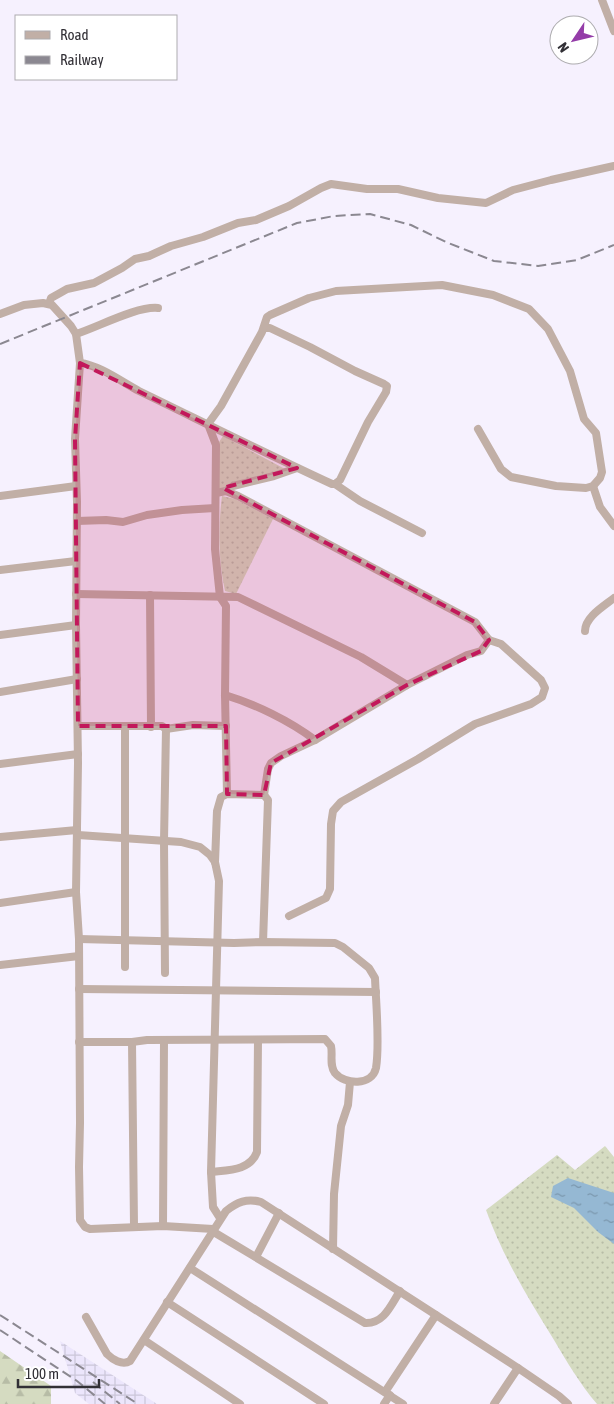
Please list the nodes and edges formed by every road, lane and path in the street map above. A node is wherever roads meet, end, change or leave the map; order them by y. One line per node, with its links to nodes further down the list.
1 (602, 0): 2 (street)
2 (614, 30)
3 (614, 166): 4 (street)
4 (48, 304): 6 (street); 8 (street)
5 (158, 308): 8 (street)
6 (0, 314)
7 (264, 328): 10 (street); 13 (street); 15 (street)
8 (76, 334): 9 (street)
9 (80, 363): 10 (street); 14 (street)
10 (208, 424): 12 (street); 17 (street)
11 (478, 429): 15 (street)
12 (296, 468): 13 (street); 16 (street)
13 (335, 484): 22 (street)
14 (76, 486): 18 (street); 20 (street)
15 (593, 486): 21 (street)
16 (226, 491): 17 (street); 32 (street)
17 (216, 493): 19 (street)
18 (0, 496)
19 (215, 508): 20 (street); 27 (street)
20 (77, 521): 23 (street)
21 (614, 526)
22 (422, 533)
23 (76, 561): 24 (street); 25 (street)
24 (0, 570)
25 (76, 594): 26 (street); 29 (street)
26 (150, 596): 27 (street); 40 (street)
27 (220, 597): 34 (street); 36 (street)
28 (614, 598): 30 (street)
29 (76, 625): 31 (street); 33 (street)
30 (585, 631)
31 (0, 635)
32 (489, 640): 34 (street); 54 (street)
33 (77, 680): 35 (street); 37 (street)
34 (407, 685): 42 (street)
35 (0, 692)
36 (225, 695): 38 (street); 42 (street)
37 (78, 726): 39 (street); 43 (street)
38 (226, 726): 41 (street); 45 (street)
39 (125, 727): 40 (street); 49 (street)
40 (151, 727): 41 (street)
41 (166, 729): 50 (street)
42 (315, 740): 46 (street)
43 (78, 754): 44 (street); 47 (street)
44 (0, 764)
45 (227, 794): 46 (street); 51 (street)
46 (264, 795): 58 (street)
47 (77, 833): 48 (street); 49 (street); 52 (street)
48 (0, 837)
49 (126, 838): 50 (street); 56 (street)
50 (164, 841): 51 (street); 57 (street)
51 (215, 862): 59 (street)
52 (76, 892): 53 (street); 55 (street)
53 (0, 902)
54 (289, 916)
55 (79, 939): 56 (street); 60 (street)
56 (125, 940): 57 (street); 62 (street)
57 (165, 941): 59 (street); 63 (street)
58 (263, 942): 59 (street); 66 (street)
59 (216, 943): 65 (street)
60 (79, 956): 61 (street); 64 (street)
61 (0, 965)
62 (125, 967)
63 (165, 973)
64 (79, 989): 65 (street); 70 (street)
65 (215, 992): 66 (street); 69 (street)
66 (376, 992): 72 (street)
67 (164, 1040): 69 (street); 71 (street); 77 (street)
68 (258, 1040): 69 (street); 72 (street); 73 (street)
69 (214, 1041): 73 (street)
70 (79, 1042): 71 (street); 76 (street)
71 (132, 1042): 76 (street)
72 (350, 1082): 79 (street)
73 (212, 1172): 75 (street)
74 (279, 1213): 75 (street); 79 (street); 80 (street)
75 (220, 1218): 78 (street)
76 (134, 1226): 77 (street)
77 (162, 1226): 78 (street)
78 (213, 1230): 80 (street); 81 (street)
79 (333, 1249): 82 (street)
80 (256, 1257): 82 (street)
81 (190, 1268): 83 (street); 88 (street)
82 (400, 1291): 84 (street)
83 (167, 1302): 86 (street); 90 (street)
84 (436, 1315): 87 (street); 88 (street)
85 (86, 1317): 86 (street)
86 (144, 1340): 89 (street)
87 (518, 1368): 93 (street); 94 (street)
88 (387, 1394): 91 (street); 92 (street)
89 (240, 1404)
90 (324, 1404)
91 (384, 1404)
92 (403, 1404)
93 (494, 1404)
94 (568, 1404)

